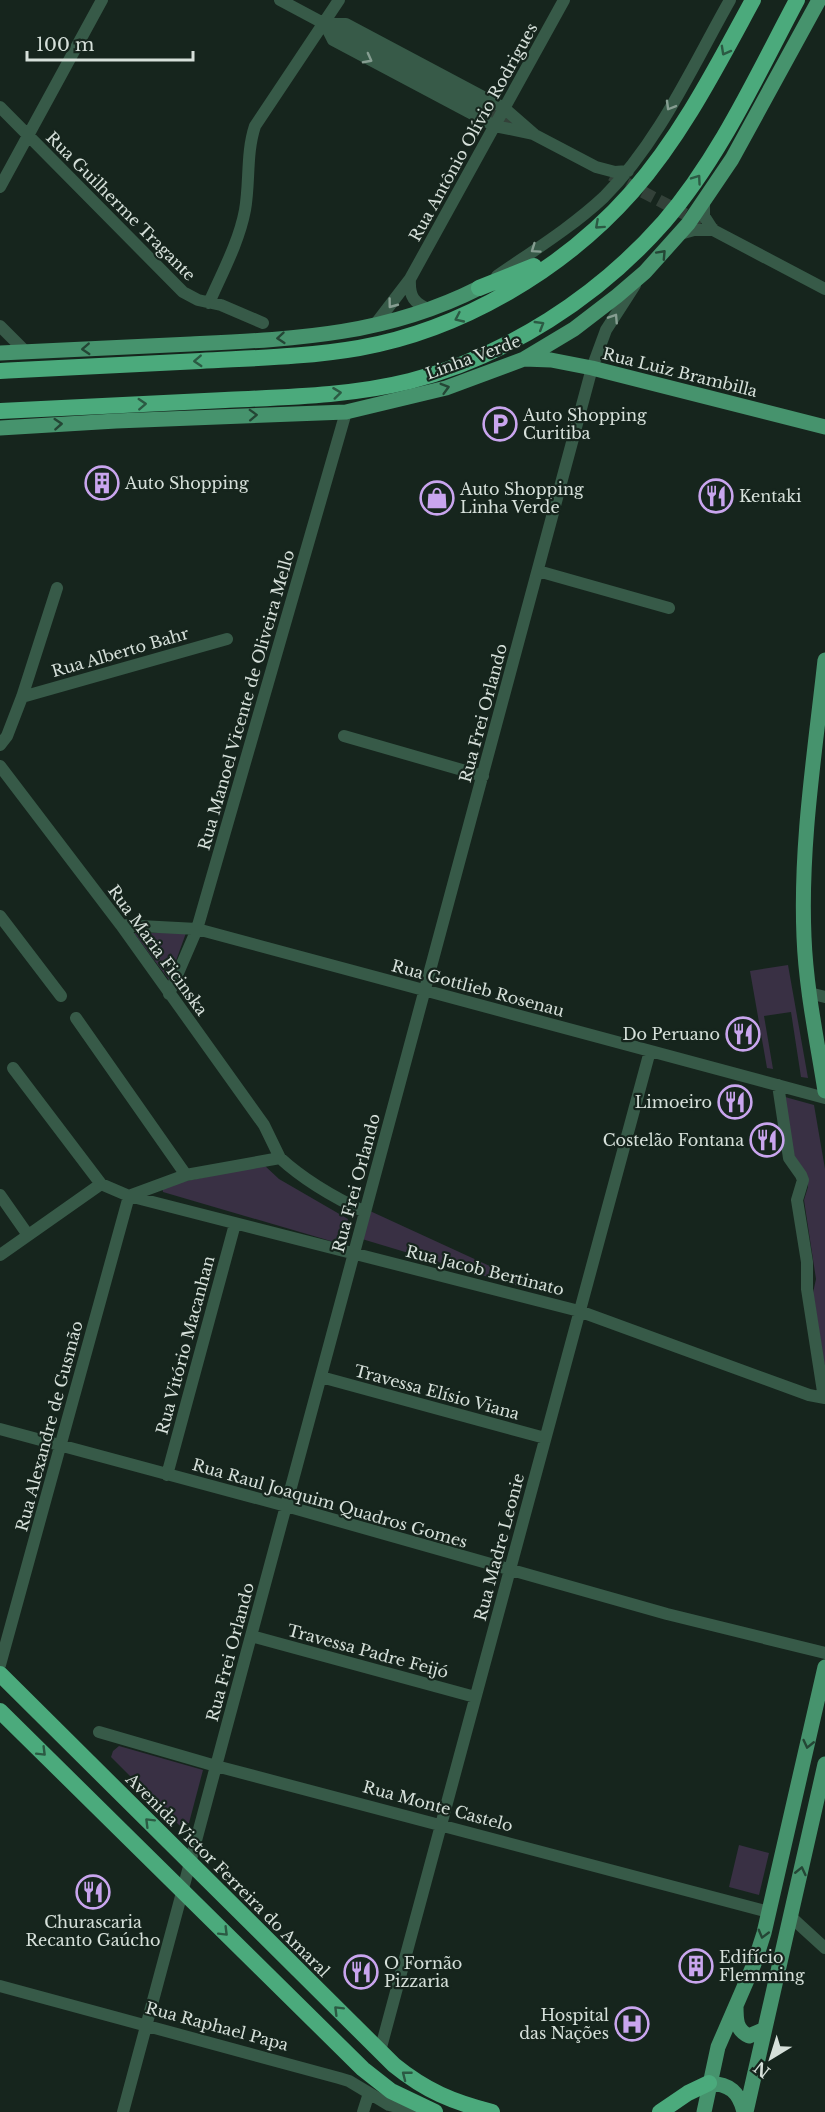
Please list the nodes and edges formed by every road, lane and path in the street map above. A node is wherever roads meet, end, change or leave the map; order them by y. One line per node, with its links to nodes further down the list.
1 (102, 0): 15 (street)
2 (280, 0): 9 (street)
3 (339, 0): 9 (street)
4 (564, 0): 11 (street, Rua Antônio Olívio Rodrigues)
5 (730, 0): 17 (street, one-way to 17)
6 (753, 0): 23 (highway, one-way to 23)
7 (797, 0): 38 (highway, Linha Verde, one-way to 7)
8 (819, 0): 20 (main road, Linha Verde)
9 (325, 24): 11 (street); 12 (street); 13 (street, one-way to 13); 28 (street)
10 (0, 107): 15 (street, Rua Guilherme Tragante)
11 (504, 108): 13 (street, Rua Antônio Olívio Rodrigues); 14 (street)
12 (486, 110)
13 (495, 126): 14 (street); 25 (street, Rua Antônio Olívio Rodrigues)
14 (535, 135): 16 (street)
15 (28, 136): 18 (street); 28 (street, Rua Guilherme Tragante)
16 (596, 167): 17 (street); 19 (street)
17 (628, 171): 19 (street)
18 (0, 187)
19 (609, 191): 26 (street, one-way to 26)
20 (704, 203): 21 (street); 22 (main road, Linha Verde)
21 (713, 230): 22 (street); 27 (street)
22 (681, 234): 24 (main road, Linha Verde, one-way to 22)
23 (563, 255): 26 (highway); 37 (highway, one-way to 37)
24 (645, 272): 35 (main road, Linha Verde); 36 (street, Rua Frei Orlando, one-way to 24)
25 (410, 279): 29 (street); 32 (street, Rua Antônio Olívio Rodrigues, one-way to 32)
26 (479, 288): 29 (main road)
27 (824, 288)
28 (209, 303): 30 (street, Rua Guilherme Tragante)
29 (430, 310): 32 (main road)
30 (263, 323)
31 (0, 326): 33 (street)
32 (373, 327): 33 (main road, one-way to 33)
33 (26, 352): 34 (main road)
34 (0, 353)
35 (524, 359): 36 (main road, Rua Luiz Brambilla); 39 (main road, Linha Verde, one-way to 35)
36 (592, 368): 41 (main road, Rua Luiz Brambilla); 42 (street, Rua Frei Orlando)
37 (0, 371)
38 (0, 411)
39 (346, 412): 40 (main road, Linha Verde, one-way to 39); 54 (street, Rua Manoel Vicente de Oliveira Mello)
40 (0, 428)
41 (825, 428)
42 (538, 571): 44 (street); 51 (street, Rua Frei Orlando)
43 (57, 588): 47 (street)
44 (669, 608)
45 (227, 639): 47 (street, Rua Alberto Bahr)
46 (825, 660): 56 (main road)
47 (22, 697): 49 (street)
48 (344, 736): 51 (street)
49 (0, 745)
50 (0, 766): 53 (street, Rua Maria Ficinska)
51 (483, 776): 55 (street, Rua Frei Orlando)
52 (0, 916): 58 (street)
53 (121, 925): 54 (street, Rua Gottlieb Rosenau); 57 (street, Rua Maria Ficinska)
54 (197, 929): 55 (street, Rua Gottlieb Rosenau); 57 (street, Rua Manoel Vicente de Oliveira Mello)
55 (425, 991): 61 (street, Rua Gottlieb Rosenau); 71 (street, Rua Frei Orlando)
56 (809, 993): 59 (street); 64 (main road)
57 (169, 994): 66 (street, Rua Maria Ficinska)
58 (61, 996)
59 (825, 997)
60 (76, 1018): 67 (street)
61 (650, 1051): 63 (street, Rua Gottlieb Rosenau); 76 (street, Rua Madre Leonie)
62 (13, 1068): 68 (street)
63 (778, 1085): 65 (street, Rua Gottlieb Rosenau); 78 (street)
64 (825, 1091)
65 (825, 1098)
66 (280, 1158): 67 (street); 71 (street)
67 (186, 1175): 70 (street)
68 (101, 1184): 70 (street, Rua Jacob Bertinato); 73 (street)
69 (0, 1195): 73 (street)
70 (129, 1196): 72 (street, Rua Jacob Bertinato); 81 (street, Rua Alexandre de Gusmão)
71 (365, 1212): 74 (street, Rua Frei Orlando)
72 (235, 1224): 74 (street, Rua Jacob Bertinato); 82 (street, Rua Vitório Macanhan)
73 (28, 1235): 75 (street)
74 (354, 1253): 76 (street, Rua Jacob Bertinato); 77 (street, Rua Frei Orlando)
75 (0, 1255)
76 (579, 1311): 78 (street, Rua Jacob Bertinato); 80 (street, Rua Madre Leonie)
77 (321, 1377): 80 (street, Travessa Elísio Viana); 83 (street, Rua Frei Orlando)
78 (825, 1398)
79 (0, 1429): 81 (street, Rua Raul Joaquim Quadros Gomes)
80 (545, 1438): 84 (street, Rua Madre Leonie)
81 (60, 1446): 82 (street, Rua Raul Joaquim Quadros Gomes); 87 (street, Rua Alexandre de Gusmão)
82 (168, 1475): 83 (street, Rua Raul Joaquim Quadros Gomes)
83 (286, 1506): 84 (street, Rua Raul Joaquim Quadros Gomes); 85 (street, Rua Frei Orlando)
84 (509, 1571): 86 (street, Rua Raul Joaquim Quadros Gomes); 90 (street, Rua Madre Leonie)
85 (251, 1636): 90 (street, Travessa Padre Feijó); 94 (street, Rua Frei Orlando)
86 (825, 1653)
87 (0, 1665)
88 (825, 1666): 98 (main road, one-way to 98)
89 (0, 1674): 96 (highway, Avenida Victor Ferreira do Amaral, one-way to 89)
90 (475, 1697): 95 (street, Rua Madre Leonie)
91 (0, 1710): 97 (highway, one-way to 97)
92 (99, 1732): 94 (street, Rua Monte Castelo)
93 (825, 1764): 99 (main road, one-way to 93)
94 (216, 1766): 95 (street, Rua Monte Castelo); 96 (street, Rua Frei Orlando)
95 (441, 1824): 98 (street, Rua Monte Castelo); 105 (street, Rua Madre Leonie)
96 (190, 1863): 97 (street, Rua Frei Orlando); 105 (highway, Avenida Victor Ferreira do Amaral, one-way to 96)
97 (183, 1891): 103 (street, Rua Frei Orlando); 106 (highway, one-way to 106)
98 (769, 1912): 102 (main road, one-way to 102)
99 (791, 1917): 100 (street); 104 (main road)
100 (825, 1948)
101 (0, 1986): 103 (street, Rua Raphael Papa)
102 (736, 2003): 104 (main road); 108 (main road)
103 (146, 2026): 107 (street, Rua Raphael Papa); 110 (street, Rua Frei Orlando)
104 (763, 2030): 117 (main road)
105 (380, 2051): 114 (highway, Avenida Victor Ferreira do Amaral, one-way to 105)
106 (349, 2056): 107 (street); 113 (highway)
107 (342, 2079): 109 (street, Rua Raphael Papa)
108 (709, 2083): 115 (highway); 116 (main road); 117 (main road)
109 (369, 2093): 111 (street); 112 (street, Rua Raphael Papa)
110 (123, 2112)
111 (363, 2112)
112 (419, 2112)
113 (435, 2112)
114 (492, 2112)
115 (660, 2112)
116 (704, 2112)
117 (745, 2112)

